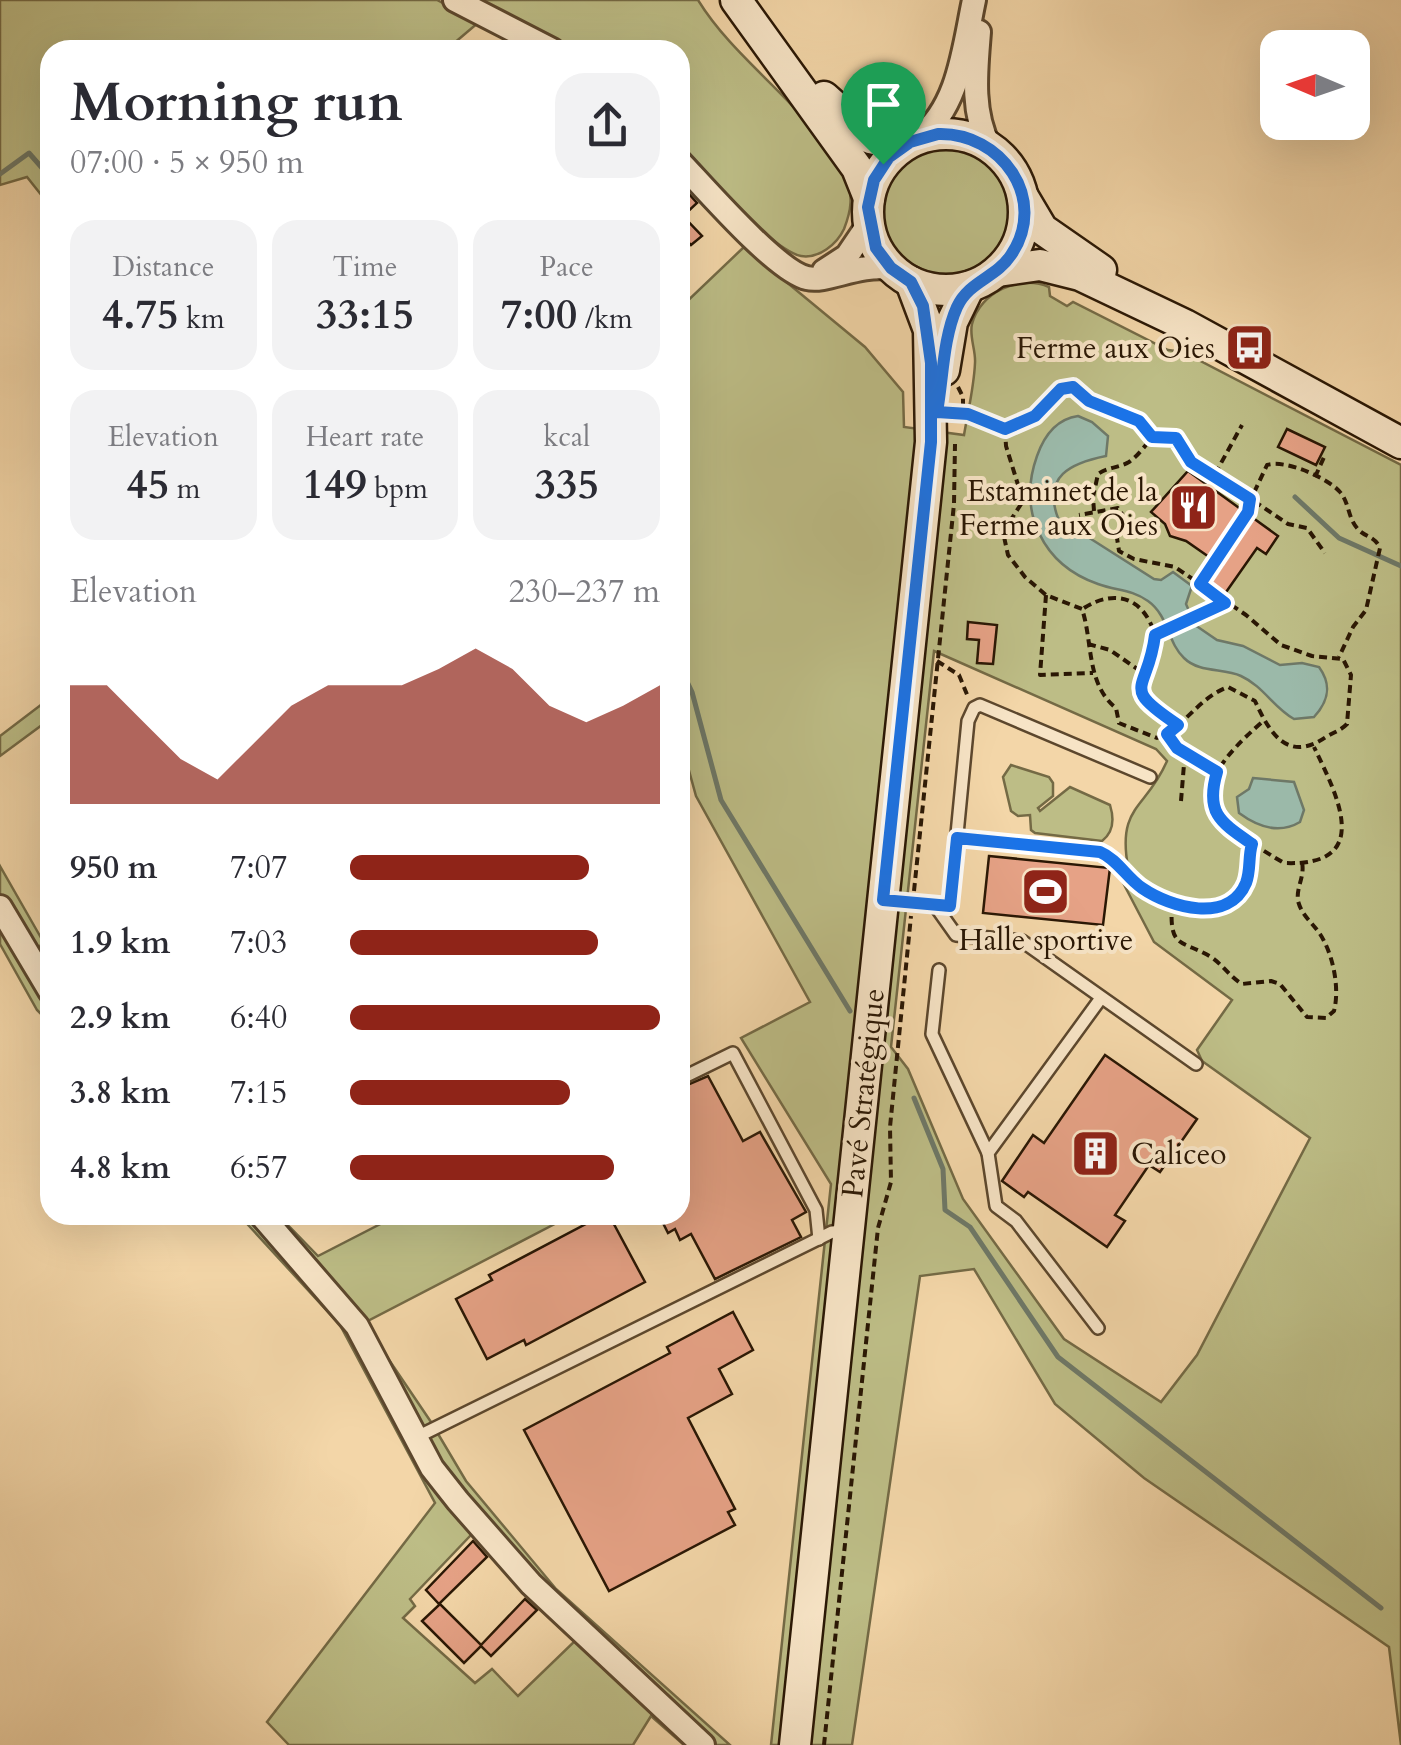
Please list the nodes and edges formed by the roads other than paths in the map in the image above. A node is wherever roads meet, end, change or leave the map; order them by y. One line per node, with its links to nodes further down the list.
1 (455, 0): 5 (street)
2 (974, 0): 6 (street)
3 (982, 0): 7 (street)
4 (736, 1): 6 (main road); 10 (main road)
5 (533, 40)
6 (911, 142): 7 (main road); 10 (main road)
7 (989, 146): 9 (main road)
8 (690, 173): 12 (street)
9 (1022, 194): 11 (main road); 15 (main road)
10 (868, 212): 12 (street); 13 (main road)
11 (998, 270): 14 (main road); 15 (main road)
12 (792, 271): 13 (street)
13 (901, 275): 14 (main road); 16 (main road, Pavé Stratégique)
14 (969, 287): 16 (main road, Pavé Stratégique)
15 (1185, 325): 17 (main road)
16 (948, 429): 19 (main road, Pavé Stratégique)
17 (1401, 443)
18 (1150, 777): 20 (lane)
19 (898, 901): 20 (lane); 29 (main road, Pavé Stratégique)
20 (934, 904): 24 (lane)
21 (0, 906): 23 (street)
22 (939, 970): 27 (lane)
23 (40, 974)
24 (1101, 998): 25 (lane); 27 (lane)
25 (1196, 1064)
26 (690, 1075): 30 (lane)
27 (988, 1153): 31 (lane)
28 (270, 1225): 32 (street)
29 (849, 1230): 30 (lane); 34 (main road, Pavé Stratégique)
30 (819, 1239): 32 (lane)
31 (1098, 1328)
32 (417, 1437): 33 (street)
33 (703, 1745)
34 (795, 1745)

